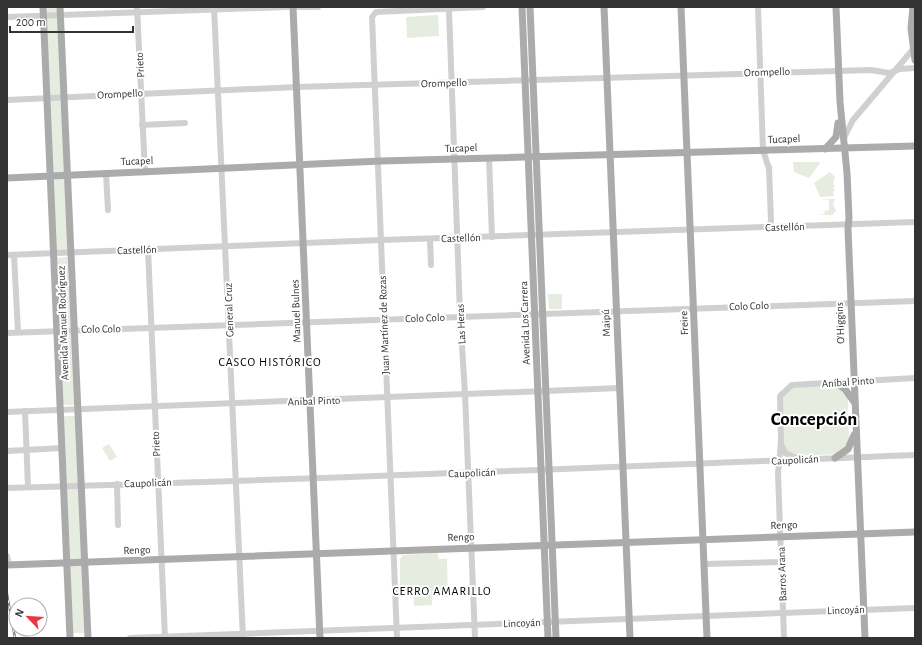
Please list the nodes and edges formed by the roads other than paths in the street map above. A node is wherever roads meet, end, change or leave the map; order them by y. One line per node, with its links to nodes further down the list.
1 (43, 7): 19 (main road, Avenida Manuel Rodríguez)
2 (60, 7): 17 (main road, Avenida Manuel Rodríguez)
3 (287, 7): 14 (street)
4 (292, 7): 5 (street); 35 (main road, Manuel Bulnes)
5 (318, 7)
6 (483, 7): 16 (street)
7 (522, 7): 30 (main road, Avenida Los Carrera)
8 (530, 7): 31 (main road, Avenida Los Carrera)
9 (604, 7): 29 (main road, Maipú)
10 (681, 7): 28 (main road, Freire)
11 (758, 7): 27 (street)
12 (836, 7): 24 (main road, O'Higgins)
13 (913, 7): 20 (main road)
14 (214, 8): 15 (street); 36 (street, General Cruz)
15 (137, 10): 17 (street); 37 (street, Prieto)
16 (449, 10): 32 (street, Las Heras); 34 (street, Juan Martínez de Rozas)
17 (61, 16): 19 (street); 38 (main road, Avenida Manuel Rodríguez)
18 (7, 17): 19 (street)
19 (44, 17): 39 (main road, Avenida Manuel Rodríguez)
20 (913, 37): 21 (main road)
21 (914, 48): 22 (main road); 26 (street)
22 (915, 60)
23 (915, 68): 26 (street, Orompello)
24 (838, 70): 25 (street, Orompello); 27 (street, Orompello); 41 (main road, O'Higgins)
25 (880, 71): 26 (street, Orompello); 33 (street)
26 (894, 71): 33 (street)
27 (760, 72): 28 (street, Orompello); 48 (street)
28 (684, 75): 29 (street, Orompello); 50 (main road, Freire)
29 (607, 78): 31 (street, Orompello); 51 (main road, Maipú)
30 (525, 80): 31 (street, Orompello); 32 (street, Orompello); 52 (main road, Avenida Los Carrera)
31 (533, 80): 52 (main road, Avenida Los Carrera)
32 (452, 82): 34 (street, Orompello); 54 (street, Las Heras)
33 (884, 83): 44 (street)
34 (375, 84): 35 (street, Orompello); 55 (street, Juan Martínez de Rozas)
35 (297, 87): 36 (street, Orompello); 56 (main road, Manuel Bulnes)
36 (218, 90): 37 (street, Orompello); 57 (street, General Cruz)
37 (141, 93): 38 (street, Orompello); 43 (street, Prieto)
38 (64, 97): 39 (street, Orompello); 61 (main road, Avenida Manuel Rodríguez)
39 (47, 98): 40 (street, Orompello); 62 (main road, Avenida Manuel Rodríguez)
40 (7, 100)
41 (840, 102): 44 (main road, O'Higgins); 47 (main road)
42 (185, 123): 43 (street)
43 (142, 125): 59 (street, Prieto)
44 (844, 139): 46 (main road, O'Higgins)
45 (915, 146): 46 (main road, Tucapel)
46 (846, 148): 47 (main road, Tucapel); 67 (main road, O'Higgins)
47 (825, 149): 49 (main road, Tucapel)
48 (763, 150): 49 (main road, Tucapel); 50 (main road, Tucapel); 58 (street)
49 (774, 150): 58 (street)
50 (688, 153): 51 (main road, Tucapel); 70 (main road, Freire)
51 (610, 155): 52 (main road, Tucapel); 71 (main road, Maipú)
52 (532, 157): 53 (main road, Tucapel); 72 (main road, Avenida Los Carrera); 73 (main road, Avenida Los Carrera)
53 (489, 158): 54 (main road, Tucapel); 74 (street)
54 (454, 159): 55 (main road, Tucapel); 75 (street, Las Heras)
55 (378, 161): 56 (main road, Tucapel); 77 (street, Juan Martínez de Rozas)
56 (300, 165): 57 (main road, Tucapel); 78 (main road, Manuel Bulnes)
57 (222, 168): 59 (main road, Tucapel); 79 (street, General Cruz)
58 (769, 169): 65 (street)
59 (145, 172): 60 (main road, Tucapel)
60 (106, 173): 61 (main road, Tucapel); 64 (street)
61 (68, 175): 62 (main road, Tucapel); 81 (main road, Avenida Manuel Rodríguez)
62 (50, 176): 63 (main road, Tucapel); 82 (main road, Avenida Manuel Rodríguez)
63 (7, 178)
64 (108, 210)
65 (771, 221): 68 (street); 69 (street)
66 (915, 222): 67 (street, Castellón)
67 (848, 225): 69 (street, Castellón); 86 (main road, O'Higgins)
68 (768, 228): 69 (street, Castellón); 70 (street, Castellón)
69 (778, 228)
70 (691, 230): 71 (street, Castellón); 87 (main road, Freire)
71 (614, 233): 73 (street, Castellón); 88 (main road, Maipú)
72 (532, 235): 73 (street, Castellón); 74 (street, Castellón); 90 (main road, Avenida Los Carrera)
73 (540, 235): 89 (main road, Avenida Los Carrera)
74 (492, 236): 75 (street, Castellón)
75 (457, 238): 76 (street, Castellón); 91 (street, Las Heras)
76 (430, 239): 77 (street, Castellón); 84 (street)
77 (381, 240): 78 (street, Castellón); 92 (street, Juan Martínez de Rozas)
78 (304, 243): 79 (street, Castellón); 93 (main road, Manuel Bulnes)
79 (226, 246): 80 (street, Castellón); 94 (street, General Cruz)
80 (148, 249): 81 (street, Castellón); 95 (street, Prieto)
81 (71, 252): 82 (street, Castellón); 96 (main road, Avenida Manuel Rodríguez)
82 (54, 253): 83 (street, Castellón); 97 (main road, Avenida Manuel Rodríguez)
83 (10, 255): 99 (street)
84 (431, 265)
85 (915, 301): 86 (street, Colo Colo)
86 (851, 303): 87 (street, Colo Colo); 101 (main road, O'Higgins)
87 (694, 308): 88 (street, Colo Colo); 127 (main road, Freire)
88 (617, 311): 89 (street, Colo Colo); 103 (main road, Maipú)
89 (543, 313): 90 (street, Colo Colo); 105 (main road, Avenida Los Carrera)
90 (535, 314): 91 (street, Colo Colo); 104 (main road, Avenida Los Carrera)
91 (460, 317): 92 (street, Colo Colo); 107 (street, Las Heras)
92 (384, 319): 93 (street, Colo Colo); 108 (street, Juan Martínez de Rozas)
93 (307, 322): 94 (street, Colo Colo); 109 (main road, Manuel Bulnes)
94 (230, 326): 95 (street, Colo Colo); 110 (street, General Cruz)
95 (151, 328): 96 (street, Colo Colo); 112 (street, Prieto)
96 (74, 330): 97 (street, Colo Colo); 114 (main road, Avenida Manuel Rodríguez)
97 (57, 331): 99 (street, Colo Colo); 113 (main road, Avenida Manuel Rodríguez)
98 (7, 332): 99 (street, Colo Colo)
99 (18, 332)
100 (915, 378): 101 (street, Aníbal Pinto)
101 (854, 380): 102 (street, Aníbal Pinto); 111 (main road, O'Higgins)
102 (835, 383): 106 (street, Aníbal Pinto); 111 (main road)
103 (620, 388): 105 (street, Aníbal Pinto); 128 (main road, Maipú)
104 (538, 391): 105 (street, Aníbal Pinto); 107 (street, Aníbal Pinto); 129 (main road, Avenida Los Carrera)
105 (547, 391): 130 (main road, Avenida Los Carrera)
106 (784, 391): 118 (street, Barros Arana)
107 (465, 394): 108 (street, Aníbal Pinto); 131 (street, Las Heras)
108 (387, 398): 109 (street, Aníbal Pinto); 132 (street, Juan Martínez de Rozas)
109 (311, 401): 110 (street, Aníbal Pinto); 133 (main road, Manuel Bulnes)
110 (233, 404): 112 (street, Aníbal Pinto); 134 (street, General Cruz)
111 (855, 405): 117 (main road, O'Higgins)
112 (154, 407): 114 (street, Aníbal Pinto); 135 (street, Prieto)
113 (60, 410): 114 (street, Aníbal Pinto); 115 (street, Aníbal Pinto); 119 (main road, Avenida Manuel Rodríguez)
114 (78, 410): 138 (main road, Avenida Manuel Rodríguez)
115 (25, 411): 116 (street, Aníbal Pinto); 120 (street)
116 (7, 412)
117 (856, 429): 123 (main road, O'Higgins); 124 (main road)
118 (781, 442): 125 (street); 126 (street, Barros Arana)
119 (62, 448): 120 (street); 137 (main road, Avenida Manuel Rodríguez)
120 (27, 450): 121 (street); 139 (street)
121 (7, 451)
122 (915, 455): 123 (street, Caupolicán)
123 (857, 457): 124 (street, Caupolicán); 143 (main road, O'Higgins)
124 (835, 458): 125 (street, Caupolicán)
125 (799, 459): 126 (street, Caupolicán)
126 (779, 460): 127 (street, Caupolicán); 144 (street, Barros Arana)
127 (700, 463): 128 (street, Caupolicán); 145 (main road, Freire)
128 (623, 466): 130 (street, Caupolicán); 146 (main road, Maipú)
129 (542, 470): 130 (street, Caupolicán); 131 (street, Caupolicán); 148 (main road, Avenida Los Carrera)
130 (550, 470): 147 (main road, Avenida Los Carrera)
131 (469, 474): 132 (street, Caupolicán); 149 (street, Las Heras)
132 (390, 476): 133 (street, Caupolicán); 150 (street, Juan Martínez de Rozas)
133 (314, 478): 134 (street, Caupolicán); 151 (main road, Manuel Bulnes)
134 (236, 480): 135 (street, Caupolicán); 153 (street, General Cruz)
135 (158, 483): 136 (street, Caupolicán); 154 (street, Prieto)
136 (117, 484): 138 (street, Caupolicán); 141 (street)
137 (64, 486): 138 (street, Caupolicán); 139 (street, Caupolicán); 156 (main road, Avenida Manuel Rodríguez)
138 (81, 486): 157 (main road, Avenida Manuel Rodríguez)
139 (28, 487): 140 (street, Caupolicán)
140 (7, 488)
141 (118, 525)
142 (915, 532): 143 (main road, Rengo)
143 (861, 534): 144 (main road, Rengo); 161 (main road, O'Higgins)
144 (780, 537): 145 (main road, Rengo); 155 (street, Barros Arana)
145 (703, 539): 146 (main road, Rengo); 158 (main road, Freire)
146 (626, 542): 147 (main road, Rengo); 164 (main road, Maipú)
147 (552, 544): 148 (main road, Rengo); 166 (main road, Avenida Los Carrera)
148 (544, 545): 149 (main road, Rengo); 165 (main road, Avenida Los Carrera)
149 (471, 547): 150 (main road, Rengo); 167 (street, Las Heras)
150 (394, 550): 151 (main road, Rengo); 168 (street, Juan Martínez de Rozas)
151 (317, 554): 153 (main road, Rengo); 169 (main road, Manuel Bulnes)
152 (7, 556): 159 (street)
153 (239, 557): 154 (main road, Rengo); 170 (street, General Cruz)
154 (161, 560): 157 (main road, Rengo); 171 (street, Prieto)
155 (781, 562): 158 (street); 162 (street, Barros Arana)
156 (67, 563): 157 (main road, Rengo); 159 (main road, Rengo); 172 (main road, Avenida Manuel Rodríguez)
157 (84, 563): 173 (main road, Avenida Manuel Rodríguez)
158 (704, 564): 163 (main road, Freire)
159 (8, 565)
160 (915, 608): 161 (street, Lincoyán)
161 (864, 610): 162 (street, Lincoyán); 182 (main road, O'Higgins)
162 (783, 612): 163 (street, Lincoyán); 181 (street, Barros Arana)
163 (706, 616): 164 (street, Lincoyán); 180 (main road, Freire)
164 (629, 619): 166 (street, Lincoyán); 179 (main road, Maipú)
165 (547, 622): 166 (street, Lincoyán); 167 (street, Lincoyán); 177 (main road, Avenida Los Carrera)
166 (556, 622): 178 (main road, Avenida Los Carrera)
167 (474, 625): 168 (street, Lincoyán); 176 (street, Las Heras)
168 (397, 628): 169 (street, Lincoyán); 175 (street, Juan Martínez de Rozas)
169 (320, 634): 170 (street, Lincoyán)
170 (243, 636): 171 (street, Lincoyán)
171 (165, 637): 174 (street, Lincoyán)
172 (70, 638)
173 (88, 638)
174 (130, 638)
175 (397, 638)
176 (475, 638)
177 (548, 638)
178 (556, 638)
179 (630, 638)
180 (707, 638)
181 (784, 638)
182 (865, 638)

